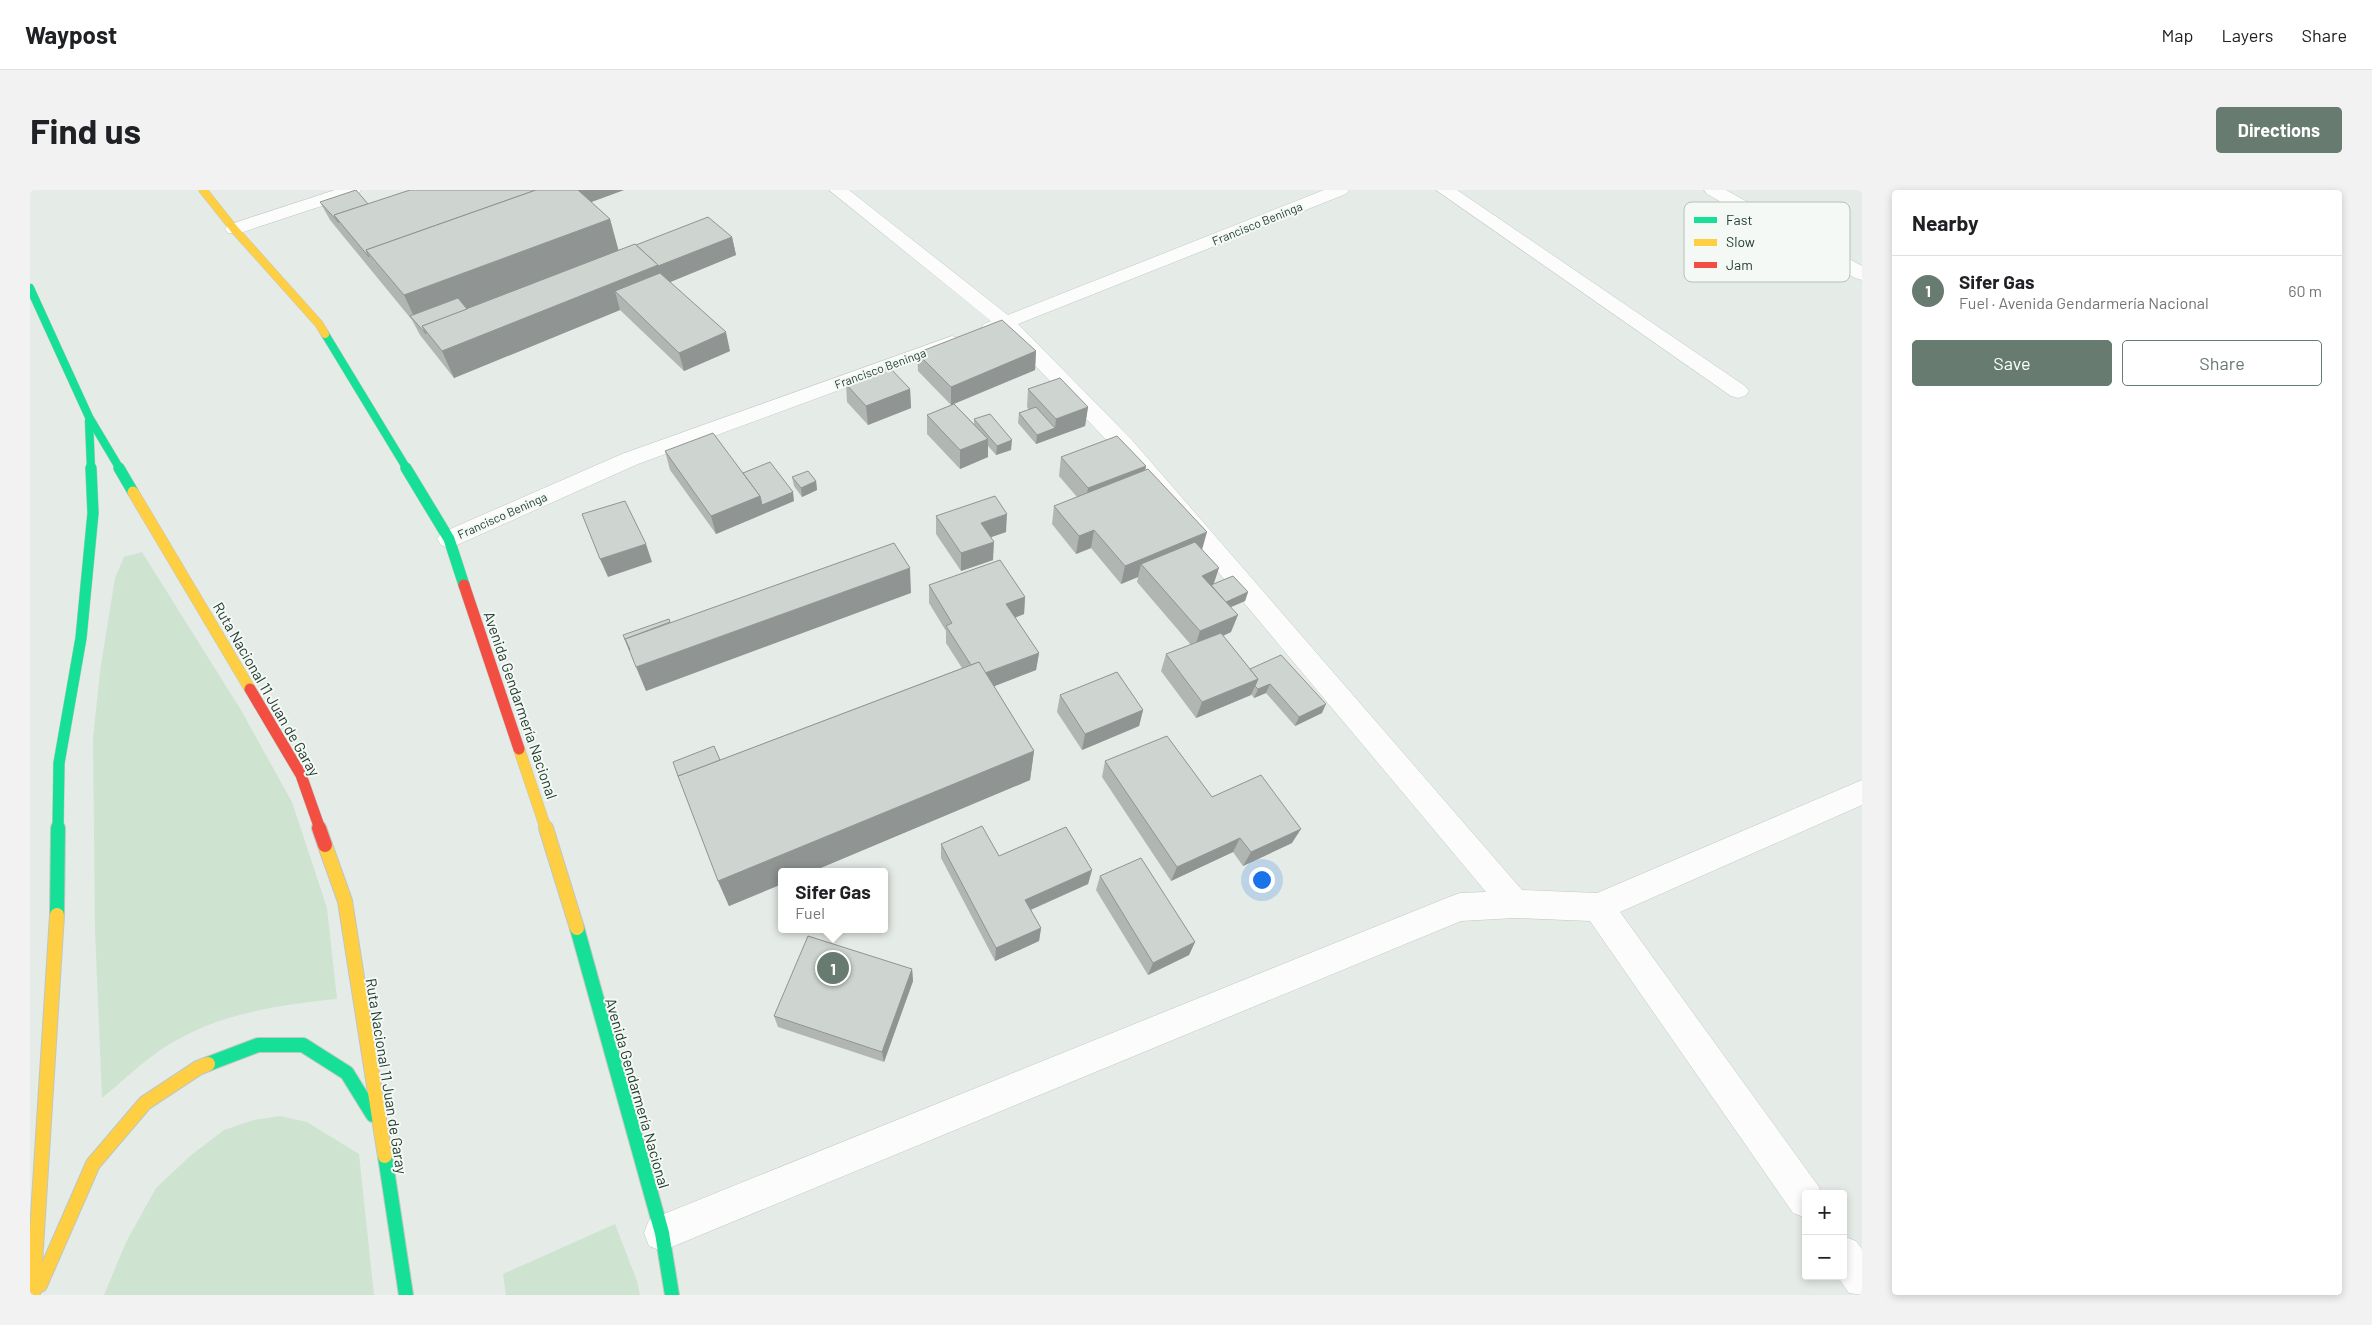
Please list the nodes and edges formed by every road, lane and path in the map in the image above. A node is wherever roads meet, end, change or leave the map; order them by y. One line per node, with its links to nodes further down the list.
1 (203, 190): 8 (main road, Avenida Gendarmería Nacional)
2 (352, 190): 8 (street)
3 (838, 190): 12 (street)
4 (1340, 190): 12 (street, Francisco Beninga)
5 (1445, 190): 13 (street)
6 (1713, 190): 7 (street)
7 (1734, 202)
8 (234, 228): 15 (main road, Avenida Gendarmería Nacional)
9 (1850, 267): 10 (street)
10 (1862, 274)
11 (30, 288): 14 (main road, Ruta Nacional 11 Juan de Garay)
12 (1006, 322): 15 (street, Francisco Beninga); 17 (street)
13 (1738, 391)
14 (89, 417): 19 (main road, Ruta Nacional 11 Juan de Garay); 24 (main road, Ruta Nacional 11 Juan de Garay)
15 (449, 539): 21 (main road, Avenida Gendarmería Nacional)
16 (1862, 792): 18 (street)
17 (1515, 904): 18 (street); 21 (street)
18 (1598, 907): 20 (street)
19 (380, 1127): 24 (main road); 25 (main road, Ruta Nacional 11 Juan de Garay)
20 (1802, 1194)
21 (662, 1233): 26 (main road, Avenida Gendarmería Nacional)
22 (1847, 1259): 23 (street)
23 (1862, 1280)
24 (35, 1295)
25 (406, 1295)
26 (672, 1295)

